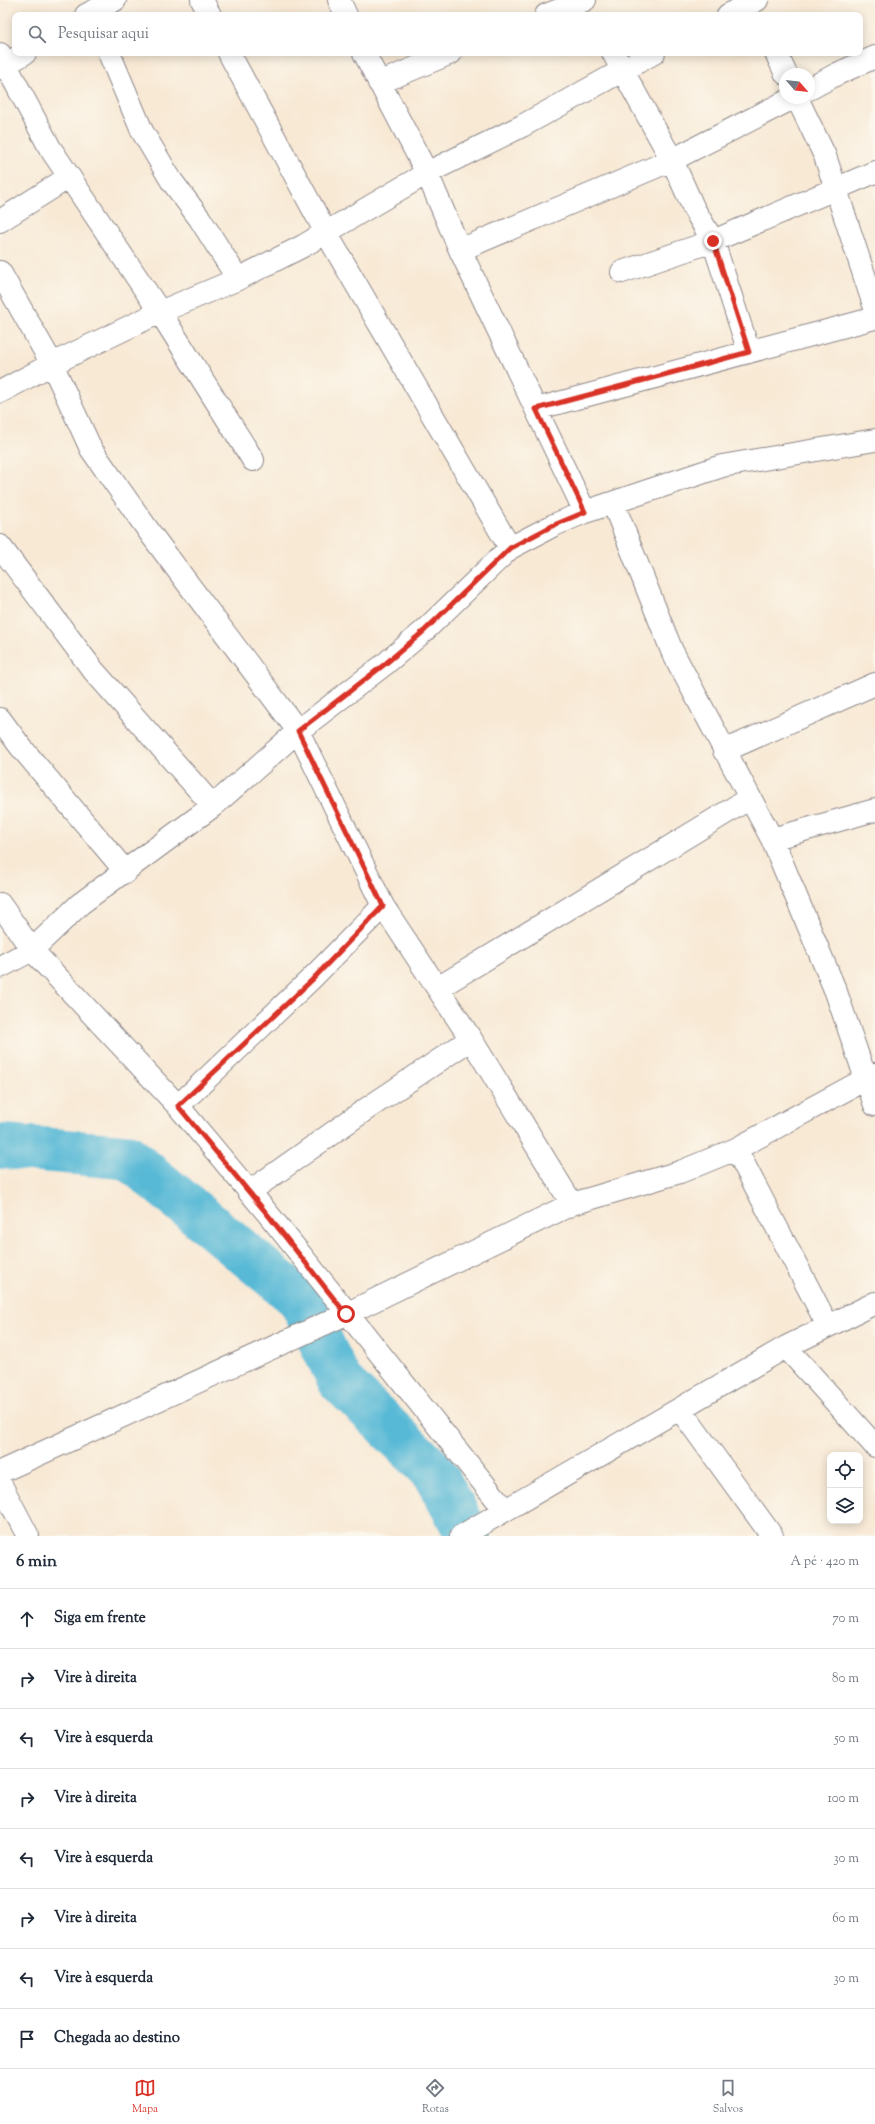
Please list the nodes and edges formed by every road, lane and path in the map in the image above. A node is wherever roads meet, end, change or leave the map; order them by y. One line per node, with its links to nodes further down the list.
1 (115, 0): 6 (street)
2 (202, 0): 7 (street)
3 (338, 0): 8 (street)
4 (585, 0): 9 (street); 10 (street)
5 (754, 4): 11 (street)
6 (89, 11)
7 (208, 12)
8 (344, 12)
9 (554, 12)
10 (592, 12)
11 (735, 12)
12 (17, 56): 21 (street)
13 (109, 56): 38 (street)
14 (231, 56): 33 (street)
15 (366, 56): 23 (street)
16 (444, 56): 23 (street)
17 (640, 56): 20 (street)
18 (777, 56): 22 (street)
19 (875, 57): 24 (street)
20 (618, 61): 27 (street); 29 (street)
21 (2, 62): 30 (street)
22 (783, 68)
23 (379, 83): 29 (street)
24 (815, 86)
25 (781, 104): 27 (street)
26 (800, 104): 31 (street)
27 (672, 160): 34 (street); 35 (street)
28 (875, 172): 31 (street)
29 (427, 173): 33 (street); 35 (street)
30 (69, 177): 32 (street); 40 (street)
31 (836, 188): 34 (street); 39 (street)
32 (0, 221)
33 (325, 231): 38 (street); 51 (street)
34 (713, 241): 37 (street); 42 (street)
35 (460, 250): 45 (street)
36 (0, 272): 43 (street)
37 (622, 272)
38 (238, 279): 40 (street)
39 (875, 308)
40 (160, 312): 43 (street); 47 (street)
41 (875, 318): 42 (street)
42 (749, 352): 45 (street)
43 (52, 364): 44 (street); 54 (street)
44 (0, 392)
45 (536, 409): 49 (street)
46 (875, 440): 48 (street)
47 (253, 460)
48 (613, 502): 49 (street); 55 (street)
49 (585, 512): 51 (street)
50 (0, 546): 57 (street)
51 (510, 548): 54 (street)
52 (875, 684): 55 (street)
53 (0, 719): 60 (street)
54 (298, 731): 57 (street); 62 (street)
55 (724, 751): 56 (street)
56 (750, 798): 59 (street); 65 (street)
57 (213, 806): 60 (street)
58 (875, 810): 59 (street)
59 (772, 839): 67 (street)
60 (126, 872): 63 (street)
61 (0, 904): 63 (street)
62 (383, 906): 65 (street); 69 (street)
63 (32, 950): 64 (street); 69 (street)
64 (0, 967)
65 (438, 988): 66 (street)
66 (471, 1039): 71 (street); 72 (street)
67 (870, 1077): 68 (street); 70 (street)
68 (875, 1104)
69 (178, 1106): 71 (street)
70 (736, 1149): 72 (street); 75 (street)
71 (249, 1192): 74 (street)
72 (572, 1204): 74 (street)
73 (875, 1303): 75 (street)
74 (346, 1314): 79 (street); 81 (street)
75 (828, 1326): 76 (street)
76 (786, 1347): 77 (street); 78 (street)
77 (680, 1408): 81 (street); 84 (street)
78 (875, 1446)
79 (0, 1472)
80 (0, 1482): 82 (street)
81 (505, 1510): 83 (street)
82 (28, 1536)
83 (461, 1536)
84 (772, 1536)

